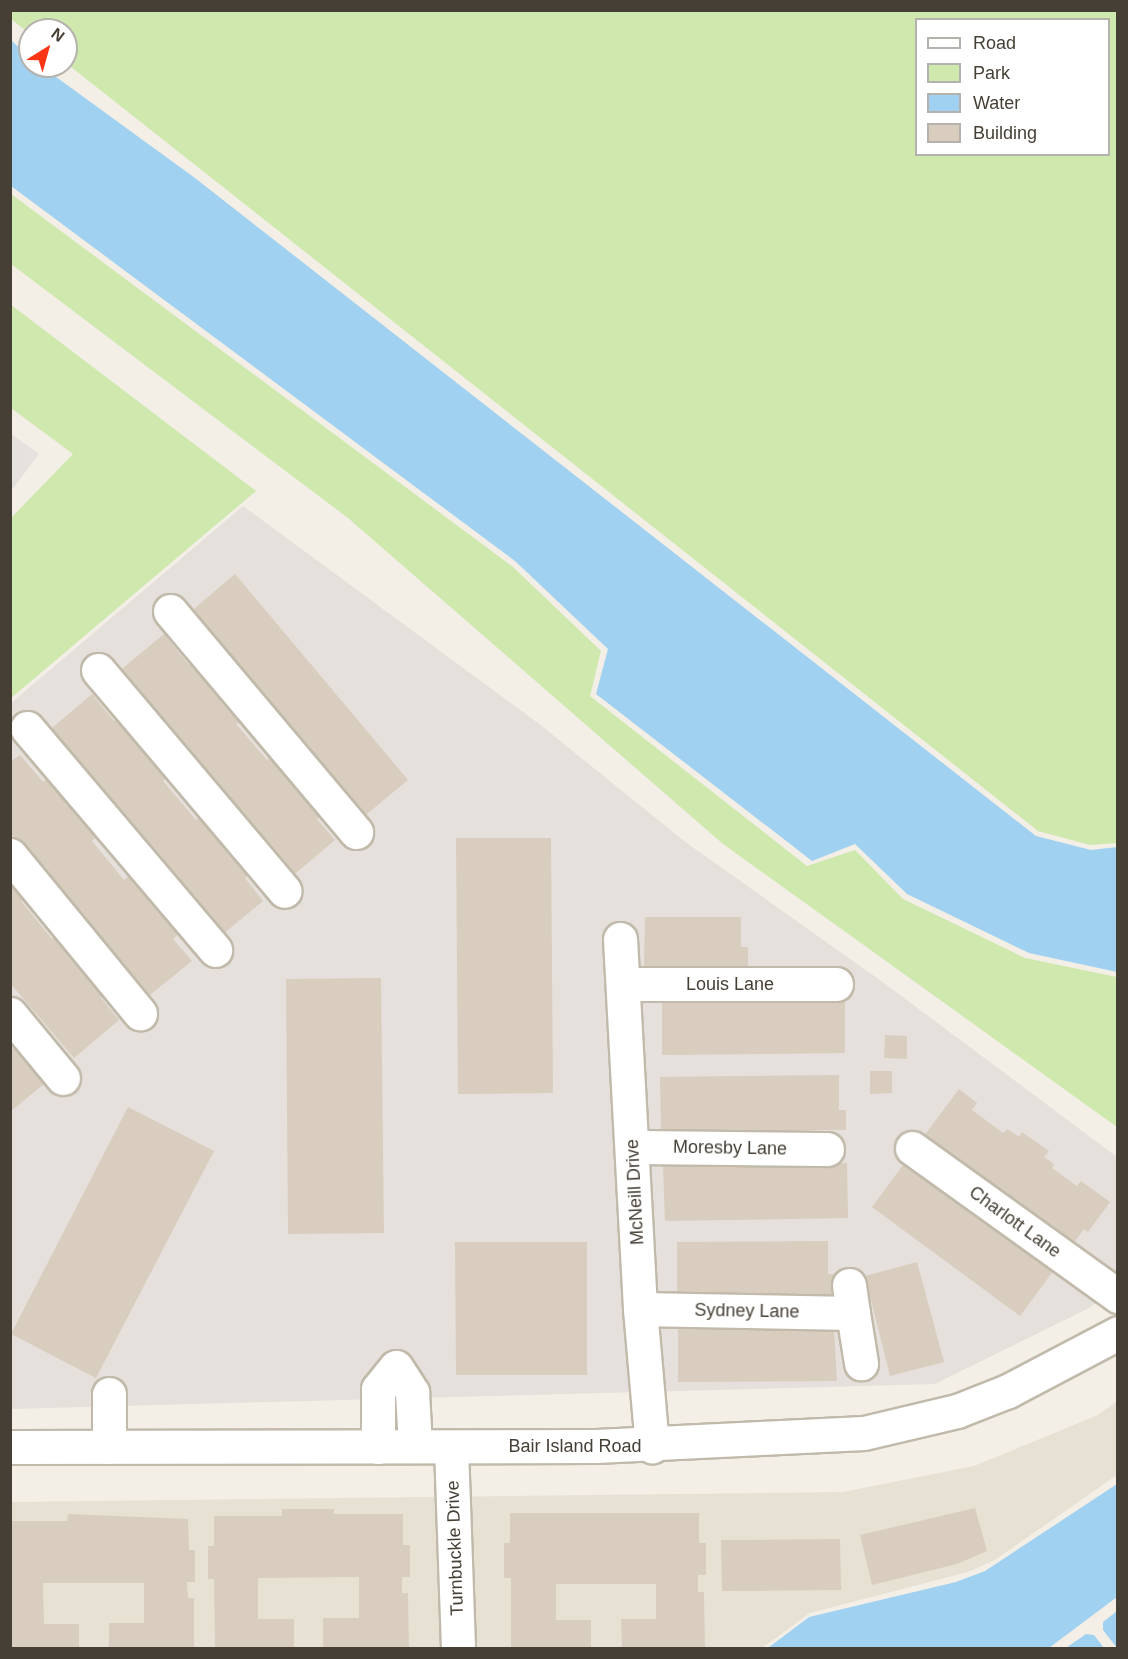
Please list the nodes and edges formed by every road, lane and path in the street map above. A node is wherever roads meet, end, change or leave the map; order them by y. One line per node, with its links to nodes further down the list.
1 (170, 611): 4 (street)
2 (98, 670): 6 (street)
3 (27, 728): 8 (street)
4 (356, 832)
5 (10, 855): 11 (street)
6 (285, 891)
7 (620, 939): 9 (street, McNeill Drive)
8 (215, 950)
9 (624, 984): 10 (street, Louis Lane); 14 (street, McNeill Drive)
10 (836, 984)
11 (140, 1012)
12 (10, 1014): 13 (street)
13 (63, 1078)
14 (633, 1147): 16 (street, Moresby Lane); 18 (street, McNeill Drive)
15 (912, 1148): 17 (street, Charlott Lane)
16 (827, 1149)
17 (1118, 1296)
18 (640, 1309): 20 (street, Sydney Lane); 23 (street, McNeill Drive)
19 (1118, 1333): 23 (street, Bair Island Road)
20 (861, 1363)
21 (109, 1394): 25 (street)
22 (415, 1446): 26 (street, Bair Island Road); 26 (street); 27 (street, Bair Island Road)
23 (652, 1446): 27 (street, Bair Island Road)
24 (10, 1447): 25 (street, Bair Island Road)
25 (109, 1447): 26 (street, Bair Island Road)
26 (378, 1447)
27 (451, 1447): 28 (street, Turnbuckle Drive)
28 (458, 1648)

